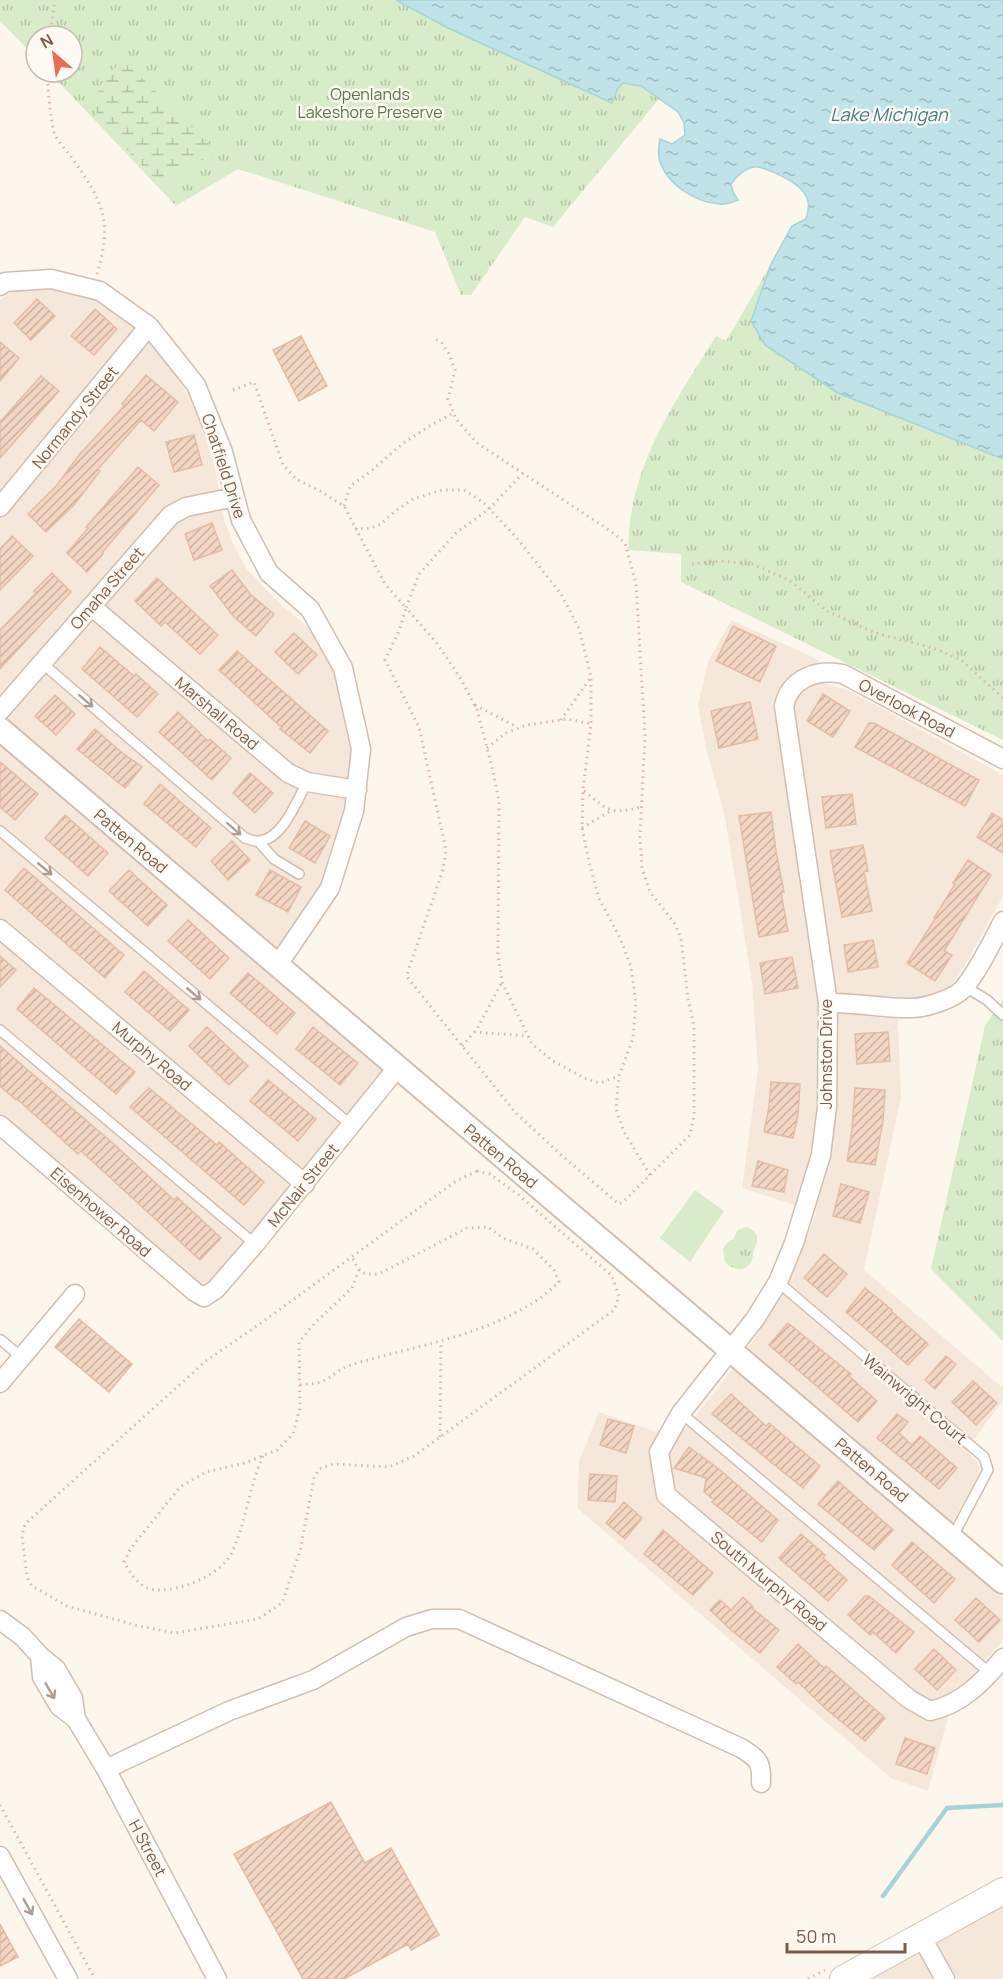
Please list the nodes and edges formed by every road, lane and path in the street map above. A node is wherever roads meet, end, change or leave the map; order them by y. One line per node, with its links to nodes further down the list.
1 (55, 0): 2 (path)
2 (51, 24)
3 (48, 84): 5 (path)
4 (0, 286): 5 (street, Chatfield Drive)
5 (92, 289): 6 (street, Chatfield Drive)
6 (149, 326): 11 (street, Chatfield Drive); 13 (street, Normandy Street)
7 (434, 338): 9 (path)
8 (232, 390): 12 (path)
9 (453, 413): 10 (path); 12 (path)
10 (523, 473): 14 (path); 33 (path)
11 (235, 497): 17 (street, Omaha Street); 31 (street, Chatfield Drive)
12 (344, 506): 15 (path)
13 (0, 507)
14 (489, 509): 15 (path); 18 (path); 21 (path)
15 (356, 529): 18 (path)
16 (692, 564): 22 (path)
17 (92, 606): 19 (street, Omaha Street); 30 (street, Marshall Road)
18 (406, 608): 23 (path); 49 (path)
19 (42, 663): 26 (street, Omaha Street); 37 (lane, one-way to 37)
20 (808, 676): 29 (street, Overlook Road); 44 (street, Johnston Drive)
21 (591, 677): 24 (path); 25 (path)
22 (1003, 698)
23 (474, 704): 27 (path); 28 (path)
24 (561, 720): 25 (path); 27 (path)
25 (591, 724): 32 (path)
26 (1, 726): 41 (street, Patten Road)
27 (518, 728): 28 (path)
28 (487, 748): 42 (path)
29 (1003, 759)
30 (307, 782): 31 (street, Marshall Road); 37 (lane)
31 (357, 790): 41 (street, Chatfield Drive)
32 (584, 790): 34 (path); 35 (path)
33 (641, 807): 34 (path); 54 (path)
34 (612, 810): 35 (path)
35 (582, 828): 51 (path)
36 (0, 831): 53 (lane, one-way to 53)
37 (259, 842): 38 (lane)
38 (298, 874)
39 (1003, 921): 43 (street)
40 (0, 929): 55 (street, Murphy Road)
41 (277, 966): 50 (street, Patten Road)
42 (502, 982): 47 (path); 48 (path)
43 (964, 986): 44 (street); 45 (lane)
44 (828, 1003): 59 (street, Johnston Drive)
45 (1003, 1015)
46 (0, 1030): 56 (lane)
47 (474, 1032): 48 (path); 49 (path)
48 (528, 1036): 51 (path)
49 (462, 1046): 54 (path)
50 (397, 1068): 53 (street, McNair Street); 64 (street, Patten Road)
51 (619, 1076): 54 (path)
52 (0, 1125): 61 (street, Eisenhower Road)
53 (351, 1125): 55 (street, McNair Street)
54 (650, 1175)
55 (305, 1184): 56 (street, McNair Street)
56 (255, 1244): 61 (street, McNair Street)
57 (352, 1257): 58 (path); 69 (path); 69 (path)
58 (359, 1270): 63 (path); 67 (path)
59 (778, 1282): 64 (street, Johnston Drive); 71 (lane, Wainwright Court)
60 (75, 1294): 65 (street)
61 (204, 1297)
62 (1, 1340): 65 (lane)
63 (441, 1341): 67 (path); 69 (path)
64 (730, 1351): 68 (street, South Murphy Road); 71 (street, Patten Road)
65 (21, 1357): 66 (street)
66 (0, 1383)
67 (300, 1385): 70 (path)
68 (681, 1413): 75 (lane); 75 (street, South Murphy Road)
69 (440, 1437)
70 (263, 1456): 70 (path)
71 (952, 1539): 72 (street, Patten Road)
72 (1003, 1582)
73 (0, 1620): 76 (street, H Street)
74 (1003, 1658): 75 (street, South Murphy Road)
75 (990, 1673)
76 (106, 1769): 77 (street); 84 (street, H Street)
77 (761, 1783)
78 (0, 1805): 83 (path)
79 (0, 1856): 82 (street, one-way to 82)
80 (1003, 1891): 81 (main road)
81 (921, 1936): 85 (main road); 86 (street)
82 (68, 1979)
83 (95, 1979)
84 (217, 1979)
85 (843, 1979)
86 (945, 1979)

